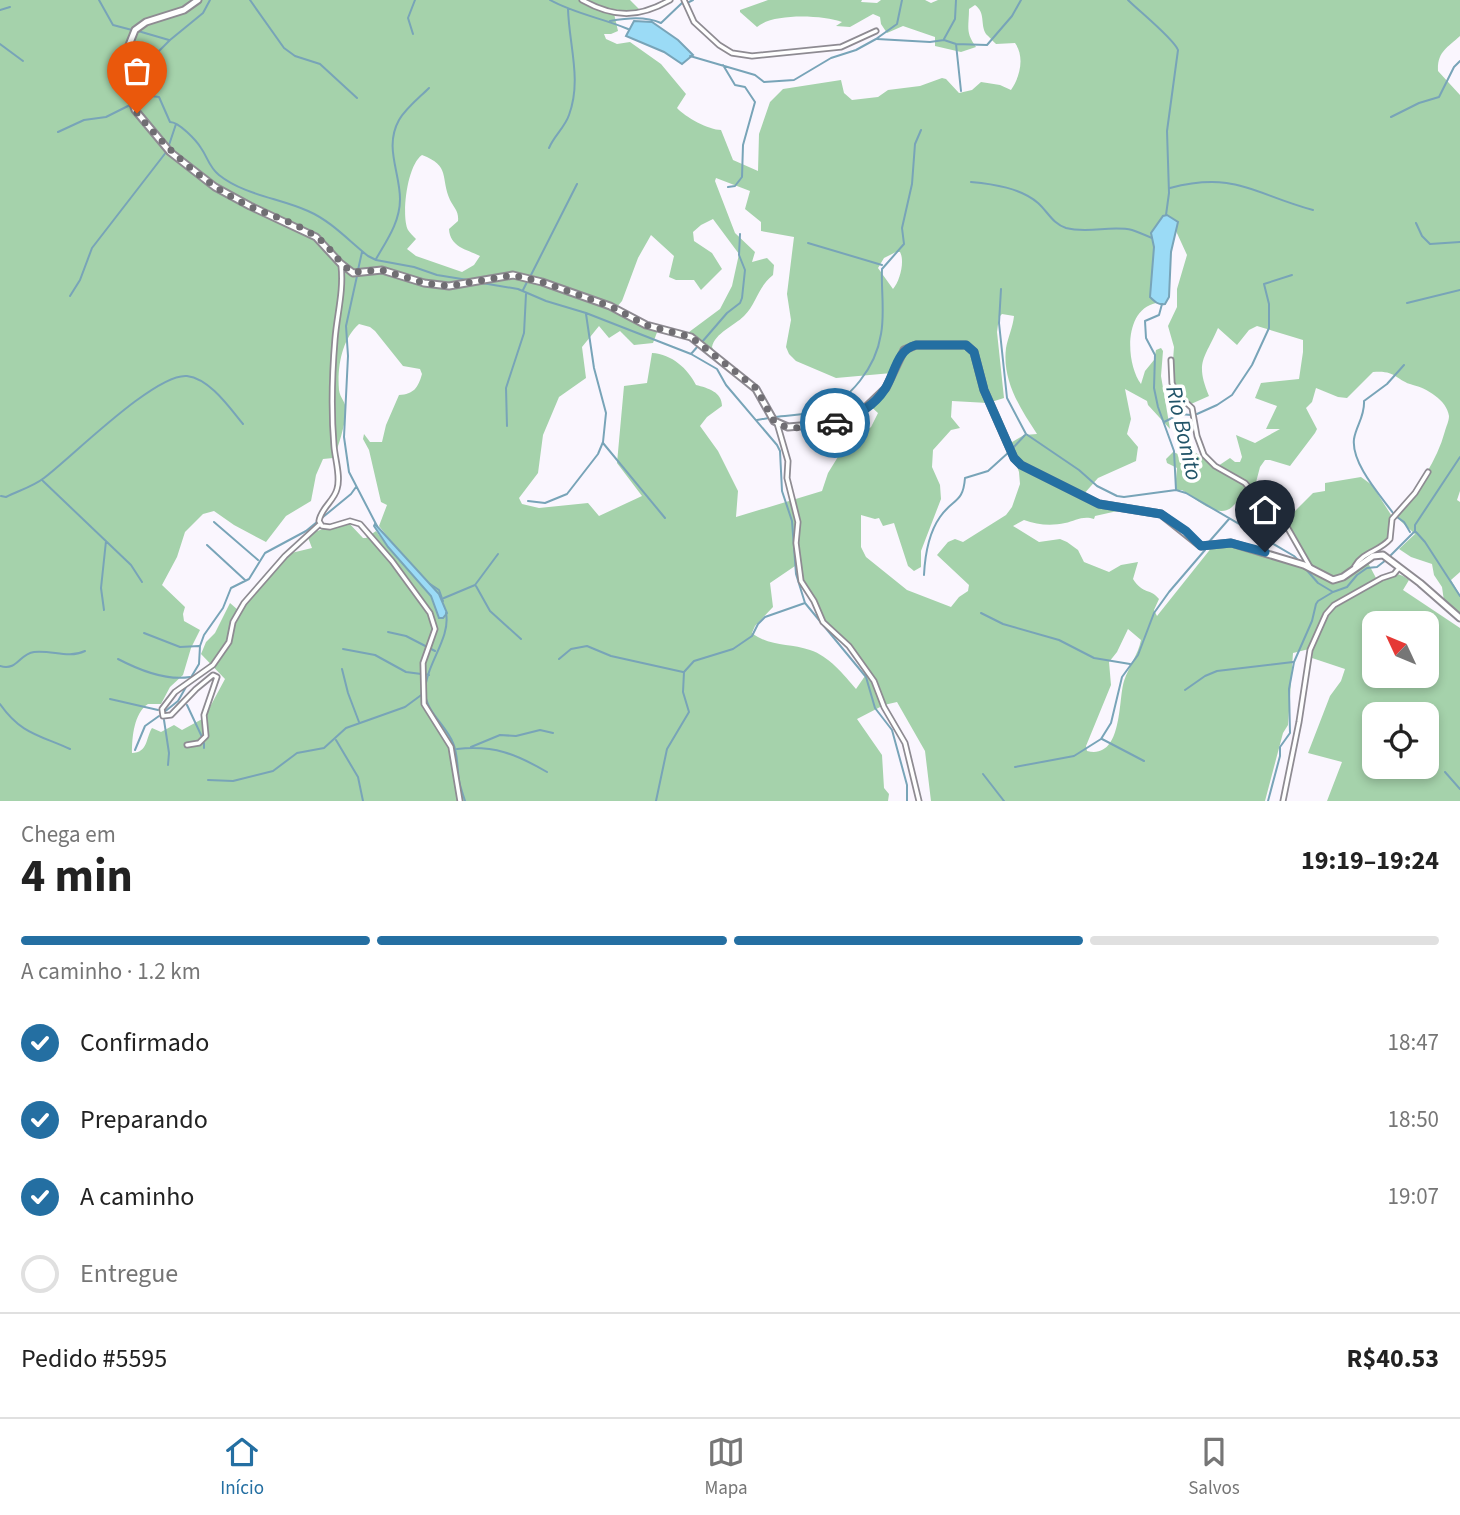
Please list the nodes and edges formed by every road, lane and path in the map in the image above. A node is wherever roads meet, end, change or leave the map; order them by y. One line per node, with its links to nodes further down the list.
1 (198, 0): 6 (street)
2 (582, 0): 3 (street)
3 (670, 0)
4 (684, 0): 5 (street)
5 (876, 31)
6 (340, 263): 8 (street); 10 (street)
7 (1171, 360): 11 (street)
8 (777, 423): 11 (street); 17 (street)
9 (1428, 472): 13 (street)
10 (320, 524): 15 (street); 16 (street)
11 (1305, 566): 13 (street)
12 (1400, 567): 13 (street); 14 (street); 18 (street)
13 (1355, 568)
14 (1460, 618)
15 (187, 745)
16 (460, 801)
17 (919, 801)
18 (1283, 801)

